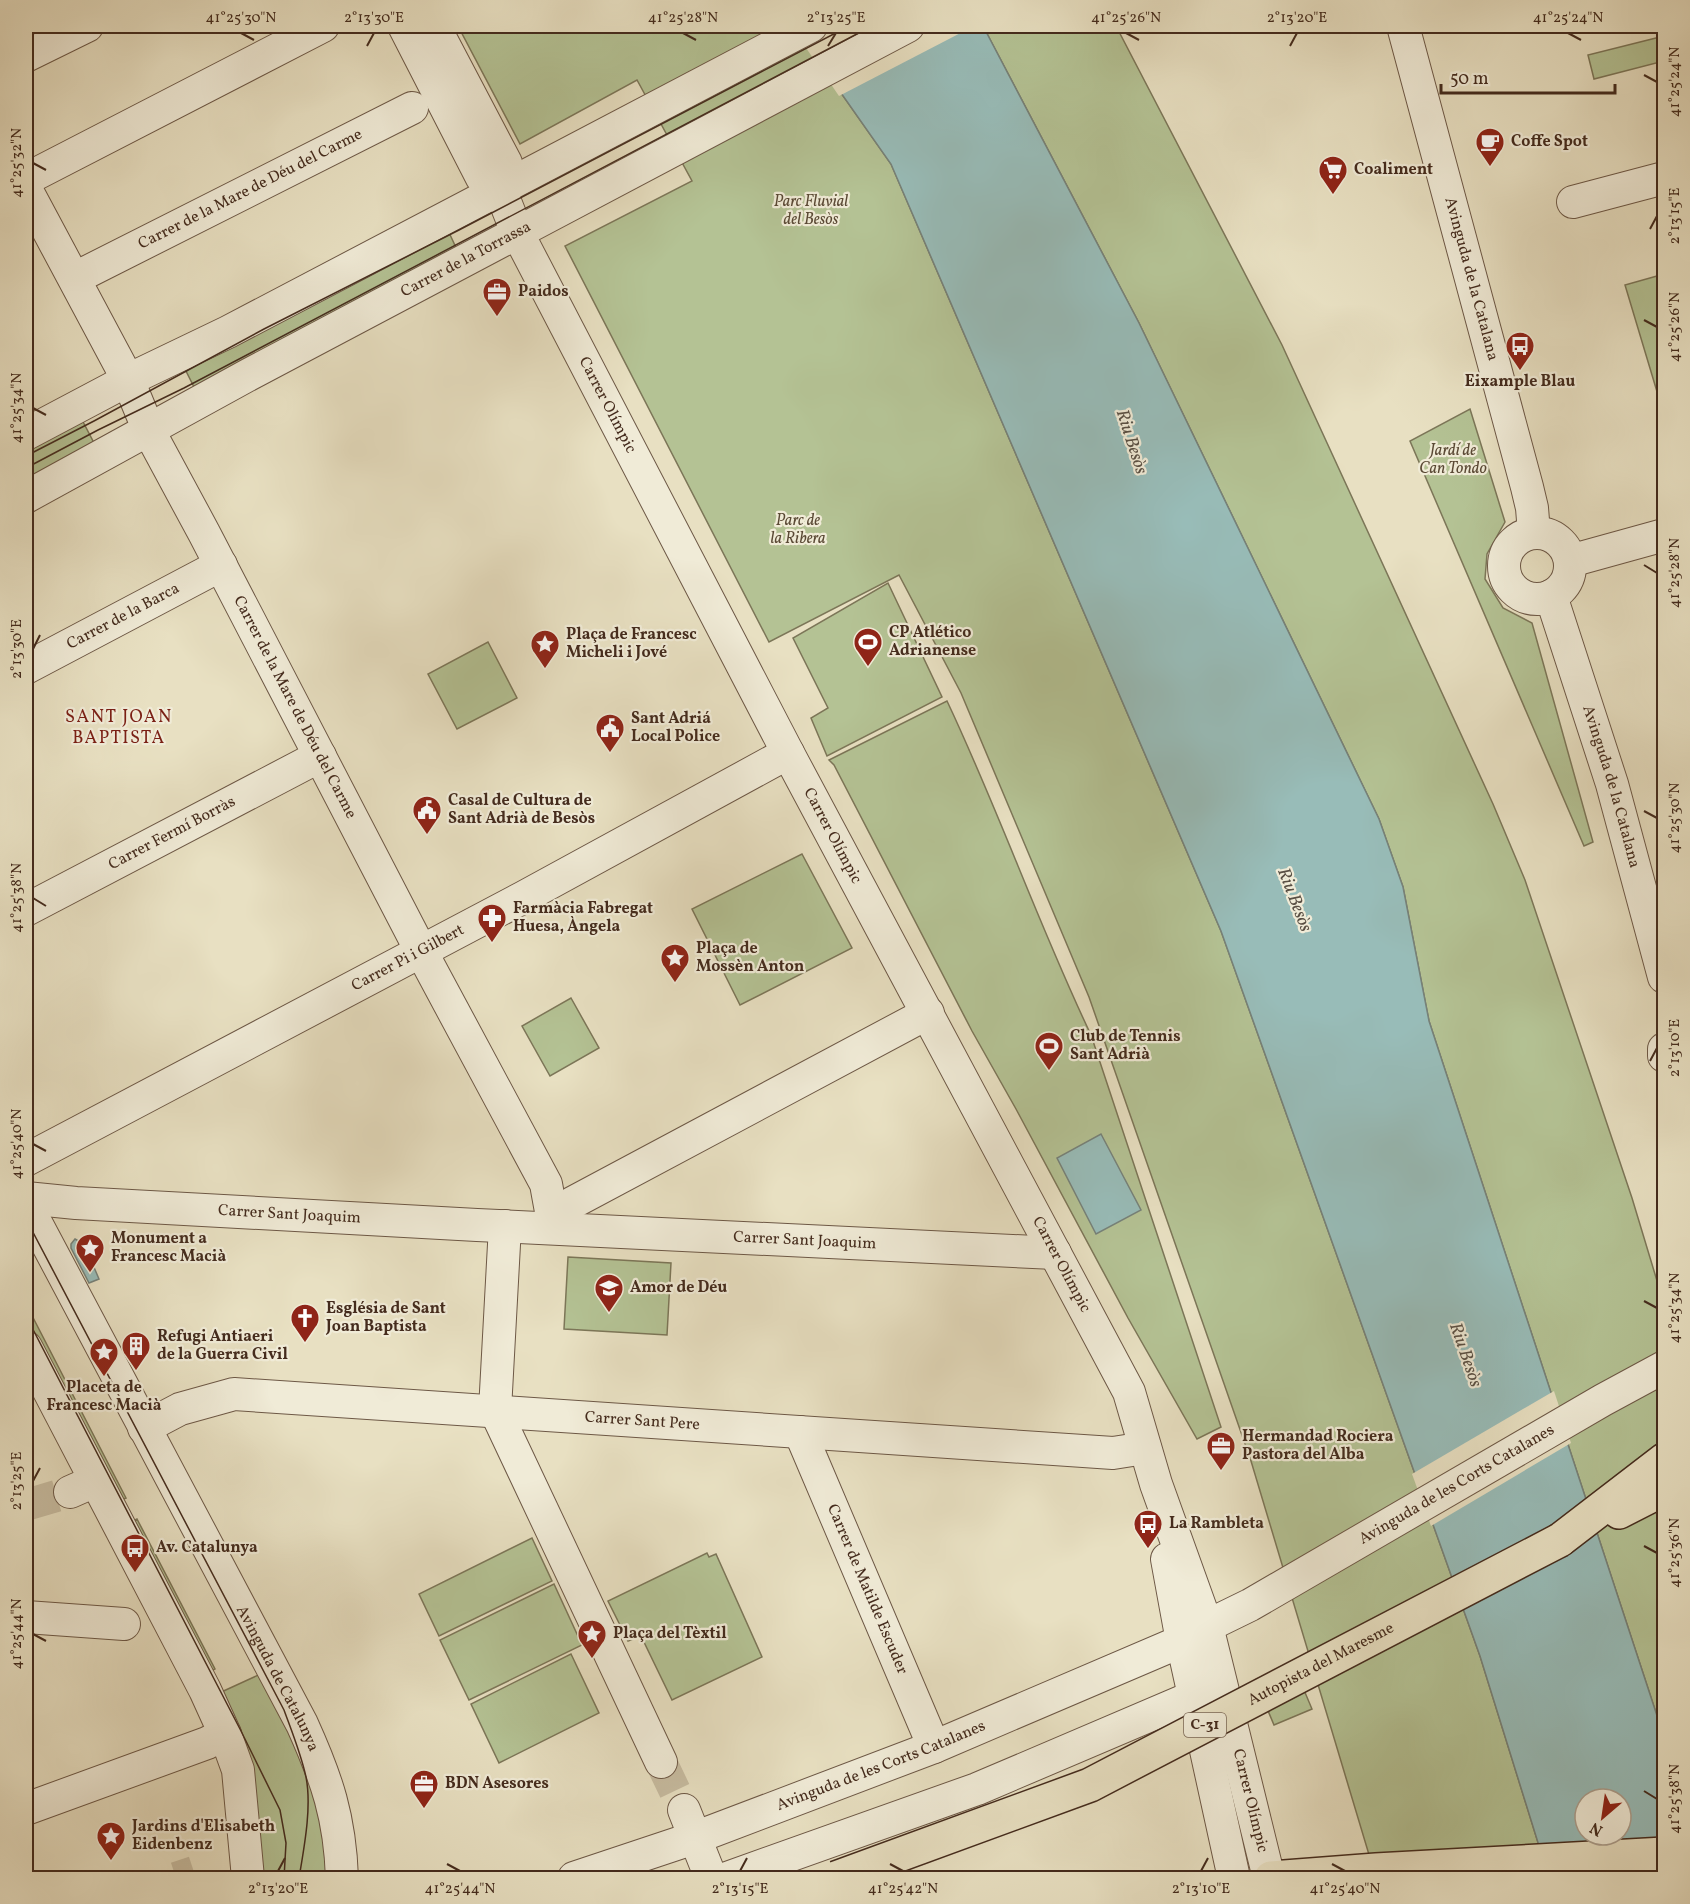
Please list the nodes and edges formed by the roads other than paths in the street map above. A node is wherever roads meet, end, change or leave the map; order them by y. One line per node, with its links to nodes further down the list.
1 (87, 26): 8 (street)
2 (323, 26): 11 (street)
3 (404, 26): 12 (street, Carrer Olímpic)
4 (434, 26): 12 (street)
5 (811, 26): 12 (street)
6 (908, 26): 14 (street, Carrer de la Torrassa)
7 (1402, 26): 20 (street, Avinguda de la Catalana)
8 (26, 56)
9 (412, 108): 15 (street, Carrer de la Mare de Déu del Carme)
10 (1665, 178): 13 (street)
11 (31, 182): 16 (street, Carrer de la Mare de Déu del Carme)
12 (500, 189): 14 (street, Carrer Olímpic); 16 (street)
13 (1573, 202)
14 (517, 232): 17 (street, Carrer de la Torrassa); 26 (street, Carrer Olímpic)
15 (87, 272)
16 (128, 380): 17 (street, Carrer de la Mare de Déu del Carme); 18 (street)
17 (149, 430): 19 (street, Carrer de la Torrassa); 23 (street, Carrer de la Mare de Déu del Carme)
18 (26, 434)
19 (26, 497)
20 (1534, 533): 22 (street); 24 (street)
21 (1665, 535): 22 (street)
22 (1570, 561): 24 (street)
23 (221, 565): 25 (street, Carrer de la Barca); 27 (street, Carrer de la Mare de Déu del Carme)
24 (1551, 596): 30 (street, Avinguda de la Catalana)
25 (26, 668)
26 (788, 753): 29 (street, Carrer Pi i Gilbert); 31 (street, Carrer Olímpic)
27 (320, 756): 28 (street, Carrer Fermí Borràs); 29 (street, Carrer de la Mare de Déu del Carme)
28 (26, 910)
29 (421, 951): 34 (street, Carrer Pi i Gilbert); 38 (street, Carrer de la Mare de Déu del Carme)
30 (1665, 977)
31 (928, 1013): 38 (street); 39 (street, Carrer Olímpic)
32 (1665, 1049): 33 (street)
33 (1665, 1056)
34 (26, 1160)
35 (26, 1198): 37 (street, Carrer Sant Joaquim)
36 (26, 1204): 43 (street)
37 (505, 1226): 38 (street, Carrer Sant Joaquim); 42 (street)
38 (554, 1228): 39 (street, Carrer Sant Joaquim)
39 (1055, 1253): 45 (street, Carrer Olímpic)
40 (26, 1347): 51 (street)
41 (1665, 1367): 49 (street, Avinguda de les Corts Catalanes)
42 (495, 1410): 43 (street, Carrer Sant Pere); 44 (street, Carrer Sant Pere); 53 (street)
43 (144, 1428): 59 (street, Avinguda de Catalunya)
44 (800, 1432): 45 (street, Carrer Sant Pere); 52 (street, Carrer de Matilde Escuder)
45 (1145, 1448): 49 (street, Carrer Olímpic)
46 (1664, 1467): 63 (highway, Autopista del Maresme / C-31, bridge)
47 (26, 1617): 48 (street)
48 (124, 1624)
49 (1194, 1634): 50 (street, Carrer Olímpic); 52 (street, Avinguda de les Corts Catalanes)
50 (1208, 1691): 62 (street); 64 (street, Carrer Olímpic); 65 (street, Carrer Olímpic)
51 (225, 1734): 54 (street); 58 (street)
52 (934, 1747): 55 (street, Avinguda de les Corts Catalanes)
53 (661, 1762)
54 (26, 1809)
55 (696, 1827): 60 (street, Avinguda de les Corts Catalanes); 61 (street); 62 (street)
56 (1665, 1854): 65 (highway)
57 (1665, 1871): 66 (highway)
58 (248, 1878)
59 (342, 1878)
60 (574, 1878)
61 (711, 1878)
62 (727, 1878)
63 (836, 1878)
64 (1234, 1878)
65 (1270, 1878)
66 (1546, 1878)

